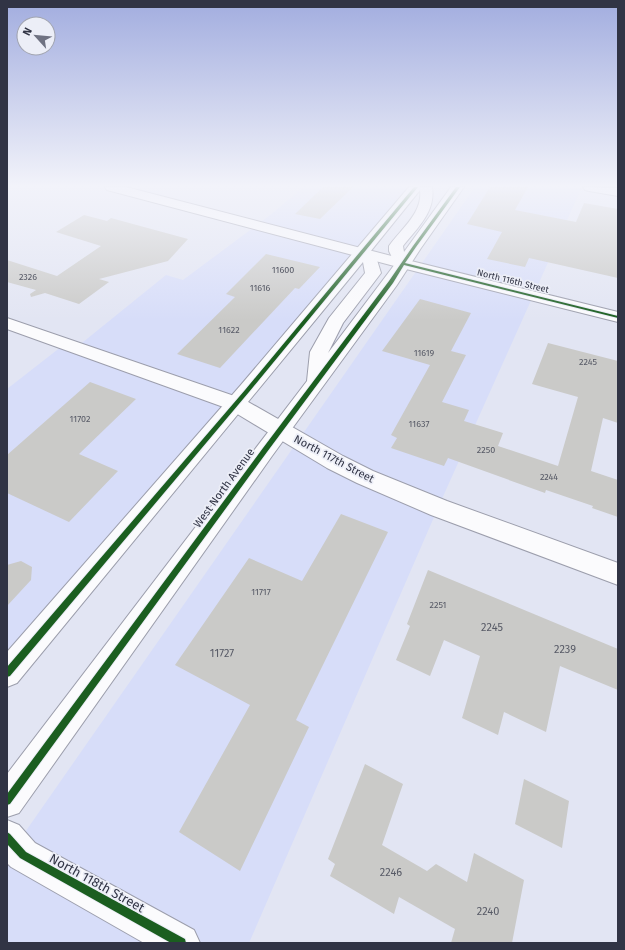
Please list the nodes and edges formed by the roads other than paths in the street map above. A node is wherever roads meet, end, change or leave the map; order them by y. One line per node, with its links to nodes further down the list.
1 (280, 231): 5 (main road, North 116th Street)
2 (380, 231): 5 (main road)
3 (407, 231): 6 (main road)
4 (426, 231): 6 (main road, West North Avenue)
5 (362, 253): 6 (main road, North 116th Street); 9 (main road); 10 (main road)
6 (403, 264): 7 (main road, North 116th Street); 9 (main road, West North Avenue)
7 (618, 317)
8 (7, 322): 10 (main road, North 117th Street)
9 (316, 383): 11 (main road, West North Avenue)
10 (236, 404): 11 (main road, North 117th Street); 13 (main road)
11 (280, 430): 12 (main road, North 117th Street); 14 (main road, West North Avenue)
12 (618, 574)
13 (7, 673)
14 (7, 800)
15 (7, 837): 16 (main road, North 118th Street)
16 (181, 943)

